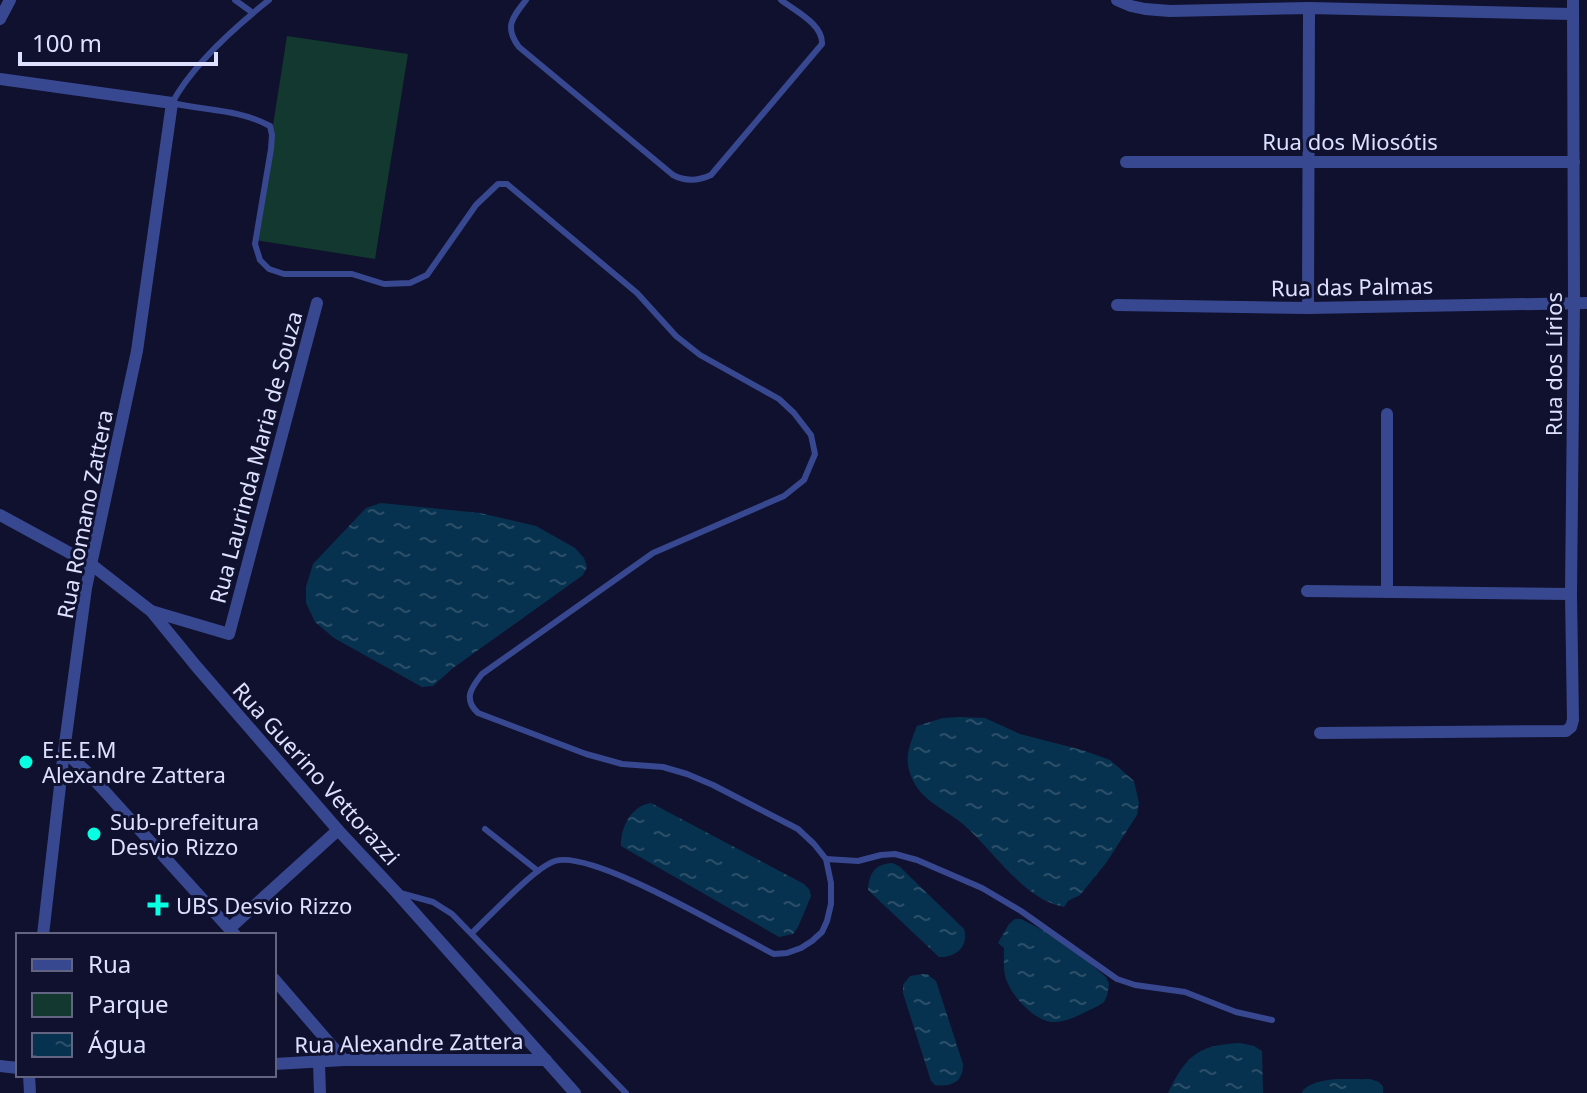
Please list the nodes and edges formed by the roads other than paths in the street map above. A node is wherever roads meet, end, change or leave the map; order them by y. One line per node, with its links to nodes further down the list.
1 (10, 0): 10 (street)
2 (235, 0): 9 (lane)
3 (269, 0): 9 (lane)
4 (526, 0): 5 (lane)
5 (781, 0)
6 (1117, 0): 8 (street)
7 (1573, 7): 8 (street); 15 (street, Rua dos Lírios)
8 (1309, 8): 13 (street)
9 (253, 13): 12 (lane)
10 (0, 19)
11 (0, 79): 12 (street)
12 (172, 103): 22 (street, Rua Romano Zattera); 31 (lane)
13 (1309, 161): 14 (street, Rua dos Miosótis); 15 (street, Rua dos Miosótis); 19 (street)
14 (1126, 162)
15 (1574, 162): 17 (street, Rua dos Lírios)
16 (317, 303): 26 (street, Rua Laurinda Maria de Souza)
17 (1581, 303): 19 (street, Rua das Palmas); 25 (street, Rua dos Lírios)
18 (1117, 305): 19 (street, Rua das Palmas)
19 (1308, 308)
20 (1387, 414): 24 (street)
21 (0, 515): 22 (street, Rua Guerino Vettorazzi)
22 (92, 565): 26 (street, Rua Guerino Vettorazzi); 28 (street, Rua Romano Zattera)
23 (1307, 591): 24 (street)
24 (1387, 592): 25 (street)
25 (1571, 594): 27 (street, Rua dos Lírios)
26 (151, 611): 30 (street, Rua Guerino Vettorazzi)
27 (1320, 733)
28 (64, 751): 34 (street); 35 (street, Rua Romano Zattera)
29 (485, 829): 32 (lane)
30 (338, 830): 33 (street, Rua Guerino Vettorazzi); 34 (street)
31 (826, 859): 32 (lane); 38 (lane)
32 (538, 871): 36 (lane)
33 (396, 892): 36 (lane); 40 (street, Rua Guerino Vettorazzi)
34 (232, 932)
35 (43, 933)
36 (472, 933): 45 (lane)
37 (276, 981): 39 (street)
38 (1272, 1020)
39 (344, 1060): 40 (street, Rua Alexandre Zattera); 41 (street, Rua Alexandre Zattera)
40 (546, 1060): 44 (street, Rua Guerino Vettorazzi)
41 (319, 1063): 42 (street, Rua Alexandre Zattera); 43 (street)
42 (276, 1064)
43 (320, 1093)
44 (575, 1093)
45 (626, 1093)

